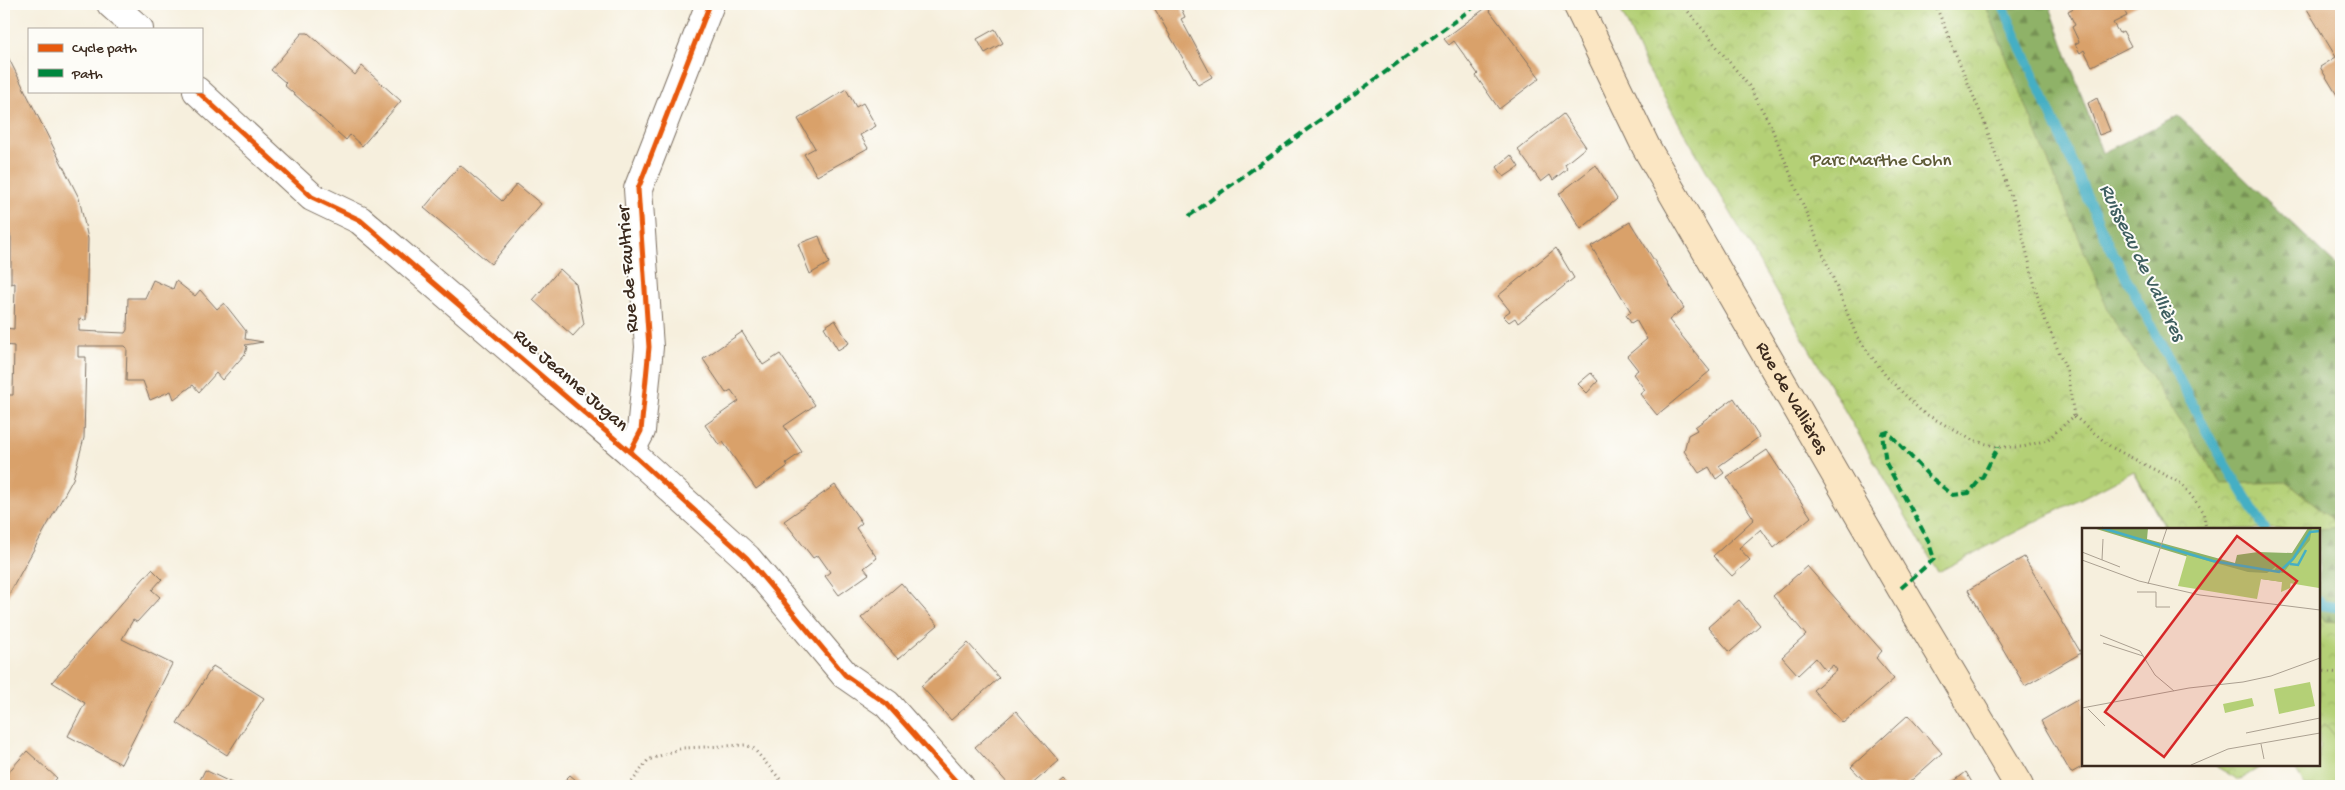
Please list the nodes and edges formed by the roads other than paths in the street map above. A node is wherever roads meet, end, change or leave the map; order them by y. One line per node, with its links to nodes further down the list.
1 (111, 4): 4 (street)
2 (710, 4): 6 (street, Rue de Faultrier)
3 (1577, 4): 8 (main road, Rue de Vallières)
4 (138, 28)
5 (198, 92): 6 (street, Rue Jeanne Jugan)
6 (630, 452): 7 (street, Rue Jeanne Jugan)
7 (960, 786)
8 (2019, 786)

